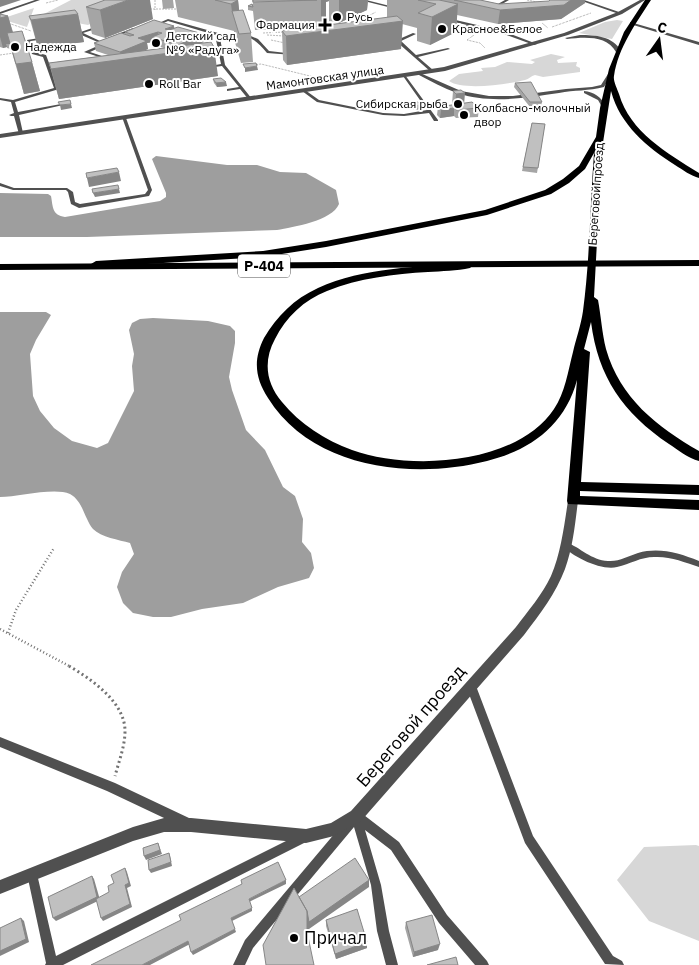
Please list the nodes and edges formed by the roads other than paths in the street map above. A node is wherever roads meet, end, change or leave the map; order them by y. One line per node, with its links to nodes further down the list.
1 (38, 0): 8 (lane)
2 (362, 0): 9 (lane)
3 (507, 0): 10 (lane)
4 (581, 0): 7 (lane)
5 (643, 0): 7 (street, Мамонтовская улица)
6 (648, 0): 13 (main road)
7 (620, 13): 30 (street, Мамонтовская улица)
8 (0, 14)
9 (395, 14)
10 (494, 14)
11 (441, 18): 17 (lane)
12 (154, 23): 16 (lane); 20 (lane); 24 (lane)
13 (632, 23): 31 (street); 33 (main road)
14 (105, 24): 20 (lane)
15 (442, 25): 17 (lane)
16 (164, 27)
17 (466, 28): 30 (lane)
18 (248, 29): 22 (lane)
19 (138, 32): 36 (lane)
20 (81, 34): 23 (lane)
21 (414, 34): 28 (lane)
22 (251, 35): 24 (lane); 34 (lane)
23 (64, 36)
24 (218, 37): 37 (lane)
25 (22, 38): 27 (lane)
26 (48, 38): 27 (lane)
27 (29, 40): 46 (lane)
28 (398, 41): 29 (lane); 35 (lane)
29 (390, 42)
30 (538, 43): 33 (street); 39 (street, Мамонтовская улица)
31 (699, 44)
32 (448, 49): 35 (lane)
33 (618, 51): 41 (main road, Береговой проезд)
34 (298, 53)
35 (415, 56): 39 (lane)
36 (116, 62)
37 (224, 65): 38 (lane); 43 (lane)
38 (204, 68)
39 (432, 71): 40 (street, Мамонтовская улица)
40 (420, 74): 42 (street, Мамонтовская улица); 49 (lane)
41 (609, 74): 49 (lane); 55 (main road, Береговой проезд); 63 (main road)
42 (405, 76): 50 (street, Мамонтовская улица); 56 (lane)
43 (235, 79): 44 (lane); 47 (lane)
44 (228, 80)
45 (66, 87): 46 (lane)
46 (56, 88): 53 (lane)
47 (242, 88): 48 (lane); 52 (lane)
48 (228, 90)
49 (571, 90): 55 (lane)
50 (304, 91): 52 (street, Мамонтовская улица); 56 (lane)
51 (0, 98): 53 (lane)
52 (250, 99): 58 (street, Мамонтовская улица)
53 (13, 101): 57 (lane)
54 (61, 105): 57 (lane)
55 (604, 106): 61 (main road, Береговой проезд)
56 (430, 111): 59 (lane)
57 (14, 115): 60 (lane)
58 (124, 118): 60 (street, Мамонтовская улица); 64 (lane)
59 (436, 120)
60 (21, 133): 62 (street, Мамонтовская улица)
61 (600, 134): 69 (main road); 70 (main road, Береговой проезд)
62 (0, 136)
63 (699, 176)
64 (0, 184)
65 (674, 263): 66 (highway, Р-404); 67 (highway, Р-404)
66 (489, 264): 69 (highway, Р-404); 71 (main road)
67 (699, 265)
68 (0, 267): 69 (highway, Р-404)
69 (38, 267)
70 (590, 283): 71 (main road); 72 (main road)
71 (588, 312): 73 (main road, Береговой проезд)
72 (699, 457)
73 (574, 486): 74 (main road); 75 (main road, Береговой проезд)
74 (699, 490)
75 (573, 501): 76 (main road); 77 (street, Береговой проезд)
76 (699, 505)
77 (566, 545): 78 (lane); 79 (street, Береговой проезд)
78 (699, 564)
79 (472, 686): 81 (street, Береговой проезд); 90 (lane)
80 (0, 742): 82 (lane)
81 (356, 816): 83 (street, Береговой проезд); 87 (lane); 88 (lane); 89 (lane)
82 (191, 825): 83 (street, Береговой проезд); 84 (street, Береговой проезд)
83 (306, 836): 86 (lane)
84 (32, 874): 85 (street, Береговой проезд); 86 (lane)
85 (0, 887)
86 (52, 965)
87 (239, 965)
88 (392, 965)
89 (483, 965)
90 (618, 965)

